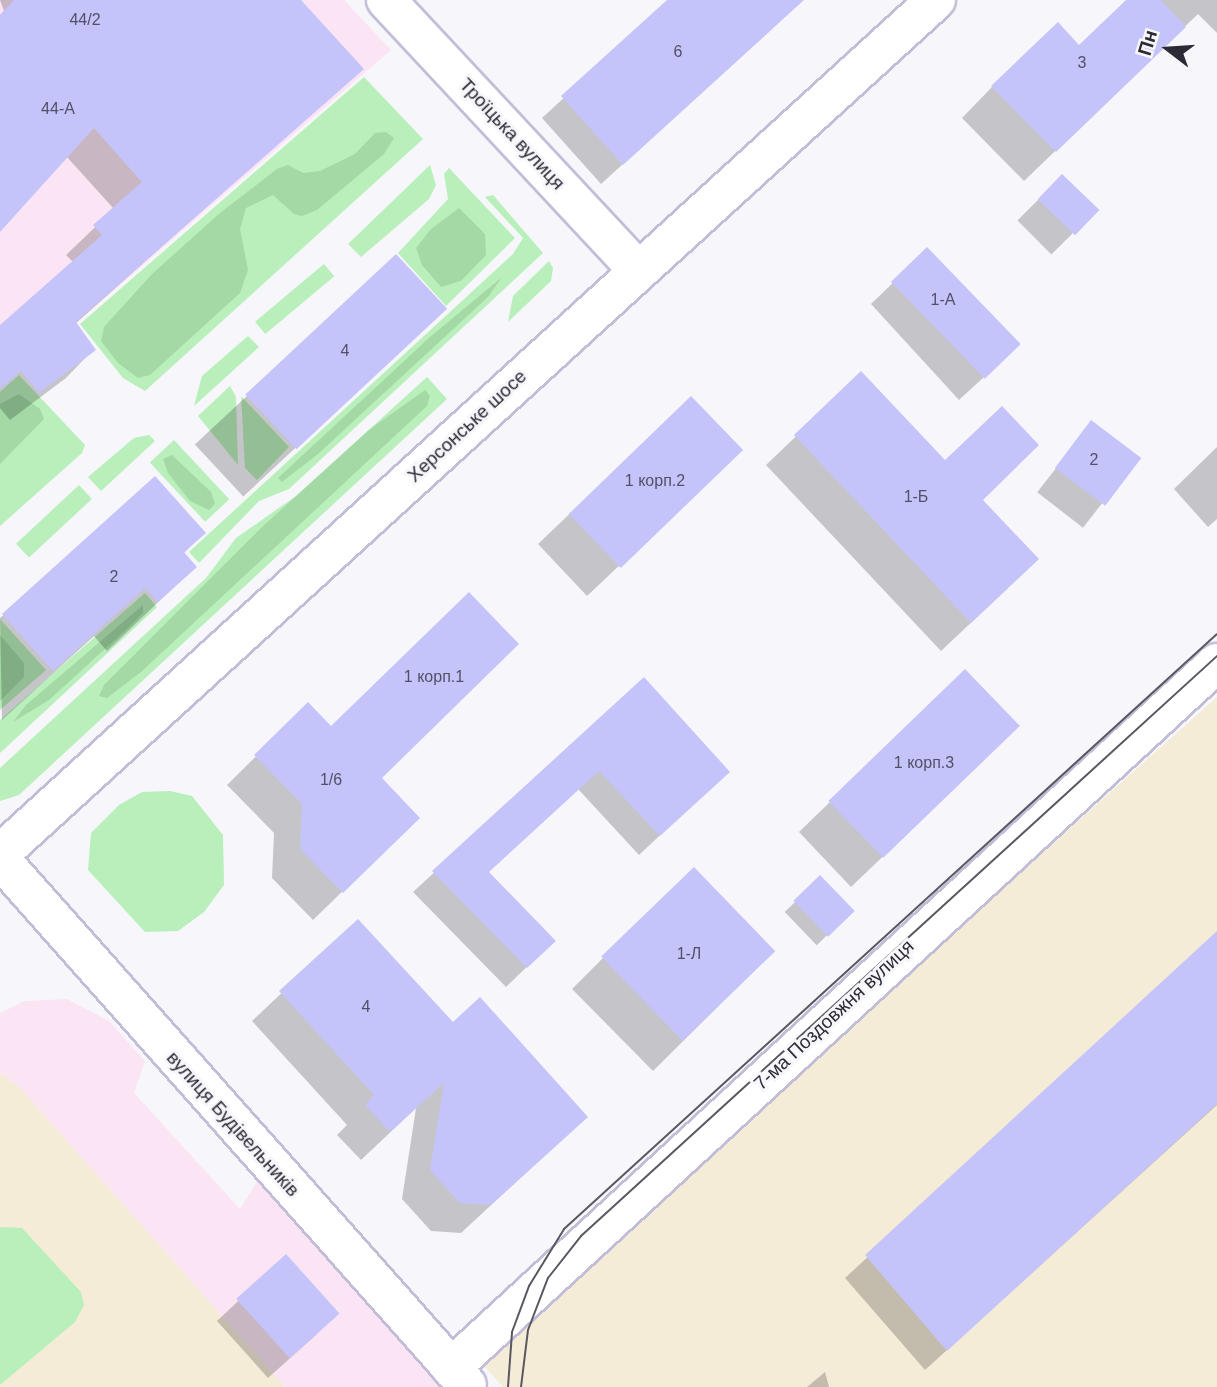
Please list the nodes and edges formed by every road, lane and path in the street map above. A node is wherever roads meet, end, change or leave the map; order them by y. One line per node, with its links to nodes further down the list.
1 (386, 0): 3 (street, Троїцька вулиця)
2 (936, 0): 3 (street, Херсонське шосе)
3 (637, 269): 5 (street, Херсонське шосе)
4 (1217, 663): 6 (street, 7-ма Поздовжня вулиця)
5 (0, 856): 6 (street, вулиця Будівельників)
6 (460, 1377)

